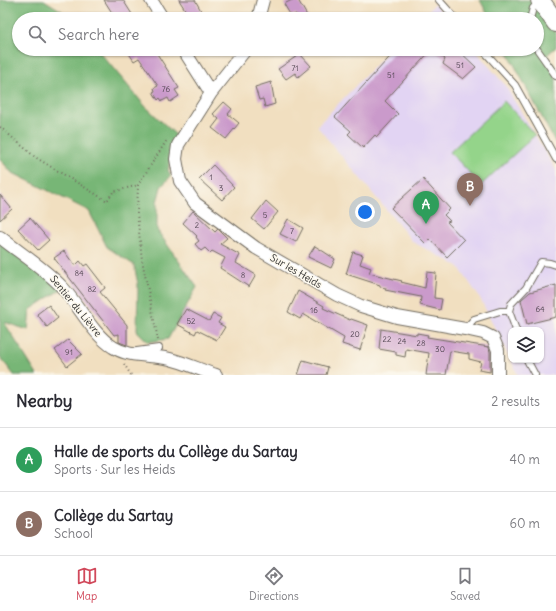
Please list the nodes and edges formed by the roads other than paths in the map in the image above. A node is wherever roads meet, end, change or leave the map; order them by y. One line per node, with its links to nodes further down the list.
1 (151, 0): 5 (street)
2 (263, 0): 6 (street)
3 (440, 0): 7 (lane)
4 (540, 0): 8 (lane); 9 (main road)
5 (159, 12)
6 (260, 12)
7 (450, 12)
8 (532, 12)
9 (556, 23)
10 (187, 56): 15 (street)
11 (240, 56): 15 (street, Sur les Heids)
12 (488, 56): 16 (lane)
13 (542, 56): 14 (lane)
14 (556, 76)
15 (211, 93): 21 (street, Sur les Heids)
16 (556, 159)
17 (0, 237): 23 (street, Sentier du Lièvre)
18 (556, 266): 19 (lane)
19 (509, 311): 20 (lane); 21 (lane)
20 (515, 327)
21 (465, 329): 26 (street, Sur les Heids)
22 (159, 348): 23 (lane)
23 (129, 354): 25 (street)
24 (529, 363): 27 (lane)
25 (216, 375)
26 (498, 375)
27 (535, 375)

